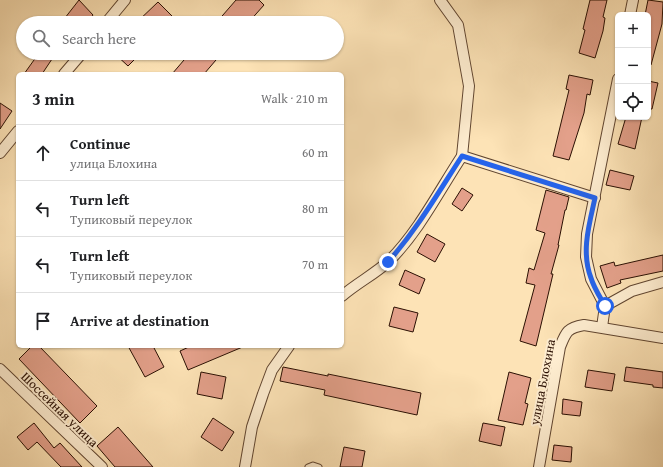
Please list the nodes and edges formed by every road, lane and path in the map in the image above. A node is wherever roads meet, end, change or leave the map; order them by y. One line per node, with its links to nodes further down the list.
1 (125, 0): 5 (street)
2 (440, 0): 11 (street)
3 (633, 0): 4 (street)
4 (631, 12)
5 (112, 16)
6 (76, 60): 7 (street)
7 (66, 72)
8 (617, 84): 12 (street)
9 (16, 133): 10 (street)
10 (0, 153)
11 (462, 156): 12 (street); 14 (street)
12 (595, 198): 15 (street)
13 (663, 282): 15 (street)
14 (344, 295)
15 (605, 306): 16 (street)
16 (602, 327): 17 (street, улица Блохина); 24 (street, улица Блохина)
17 (663, 338)
18 (288, 348): 21 (street)
19 (0, 369): 20 (street, Шоссейная улица)
20 (102, 467)
21 (245, 467)
22 (308, 467): 23 (lane)
23 (319, 467)
24 (539, 467)

